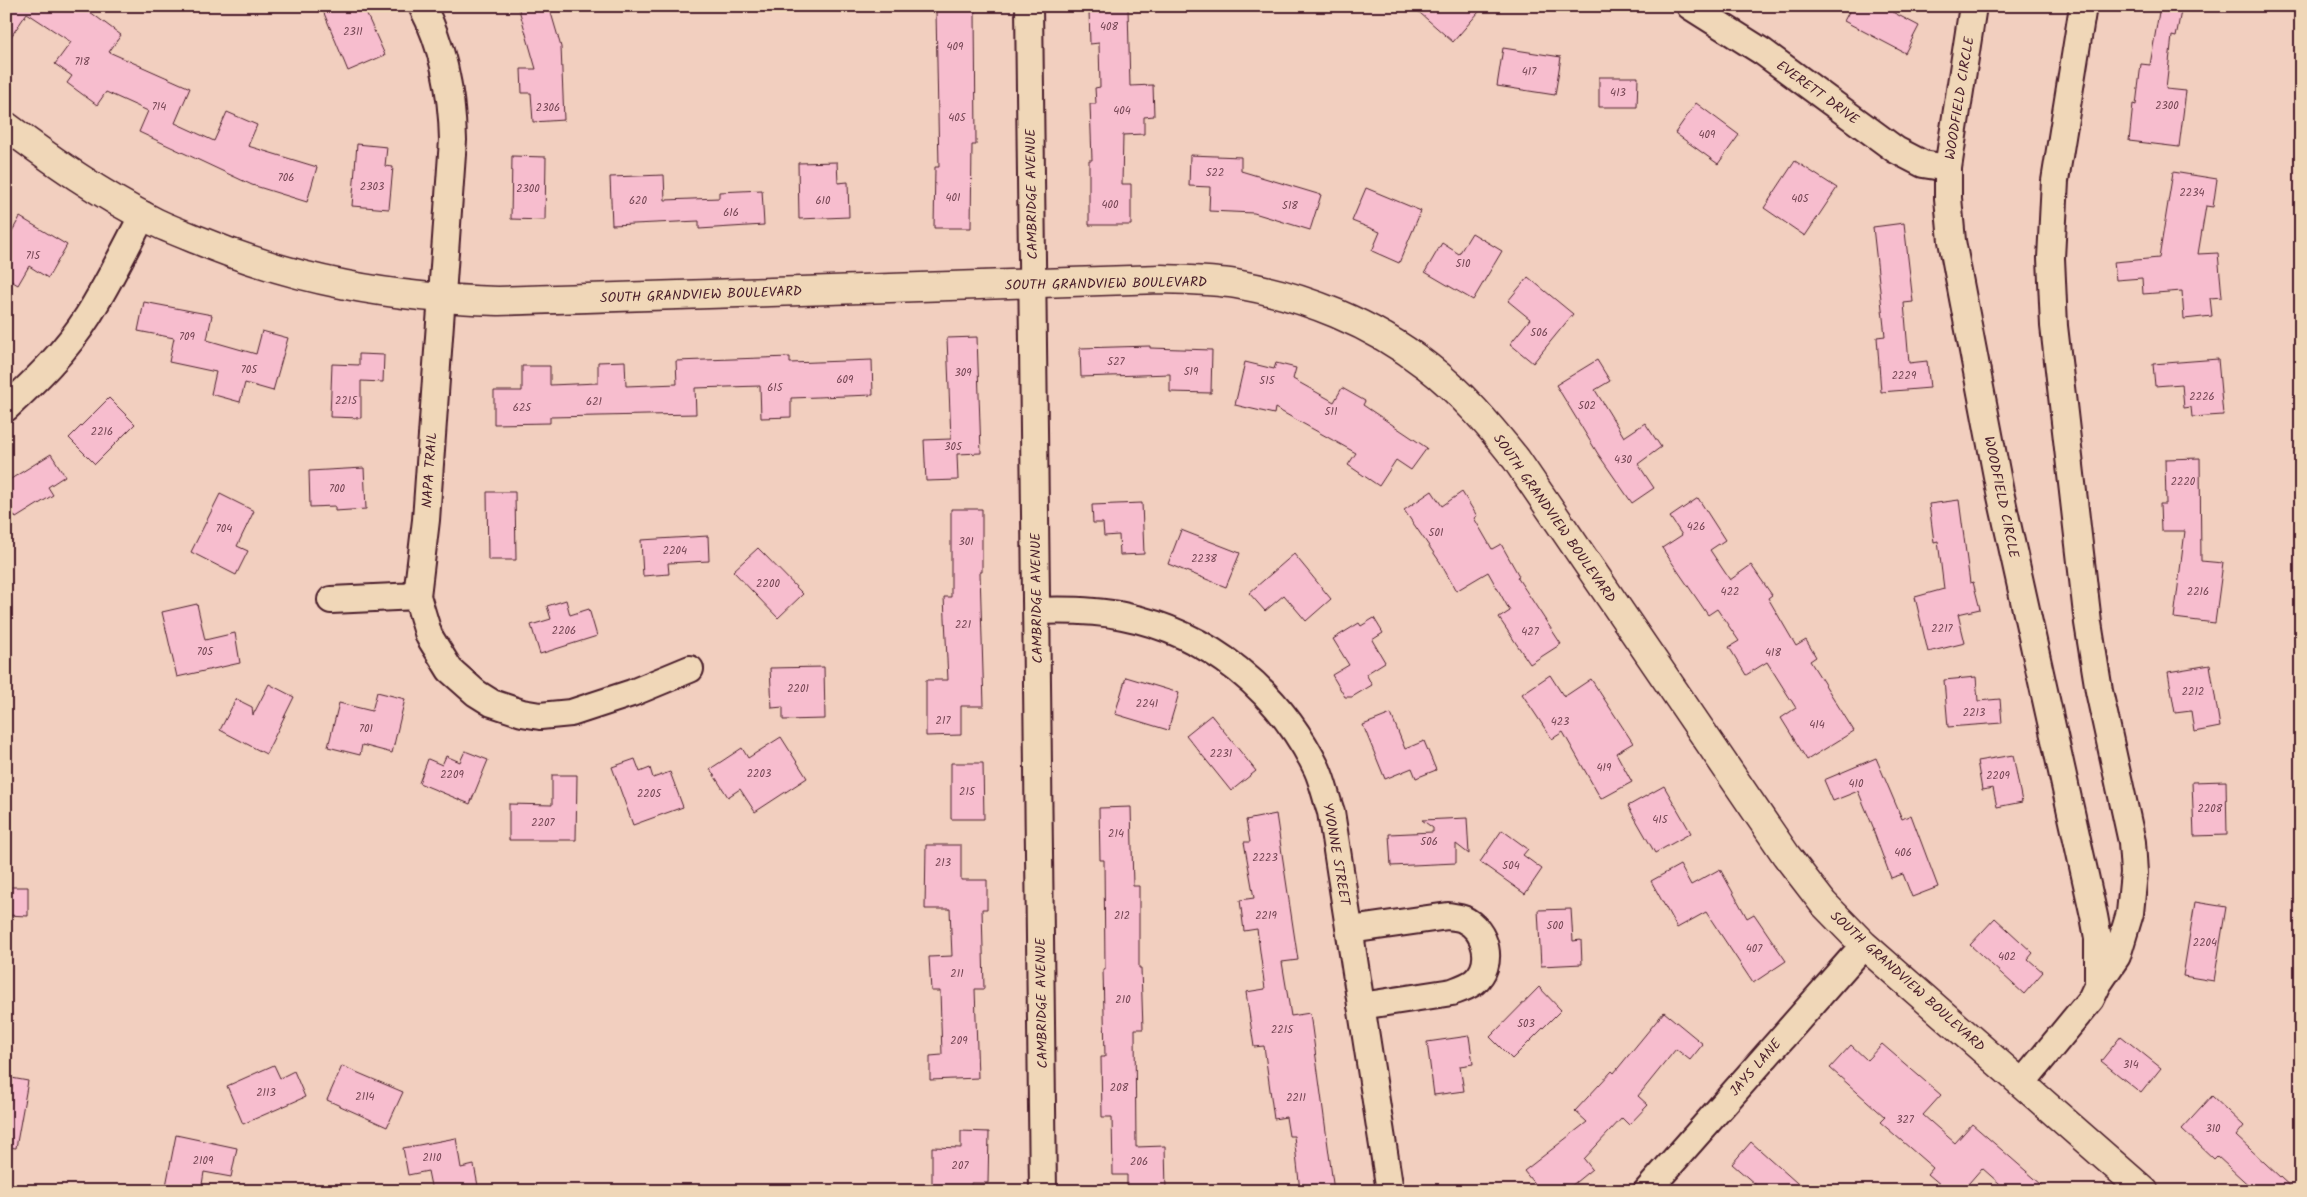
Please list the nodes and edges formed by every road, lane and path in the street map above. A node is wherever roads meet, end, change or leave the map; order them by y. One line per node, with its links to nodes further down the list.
1 (422, 6): 10 (street, NAPA TRAIL)
2 (1029, 6): 9 (street, CAMBRIDGE AVENUE)
3 (1690, 6): 7 (street, EVERETT DRIVE)
4 (1974, 6): 7 (street, WOODFIELD CIRCLE)
5 (2083, 6): 18 (street, WOODFIELD CIRCLE)
6 (6, 126): 8 (street, SOUTH GRANDVIEW BOULEVARD)
7 (1948, 168): 18 (street, WOODFIELD CIRCLE)
8 (143, 215): 10 (street, SOUTH GRANDVIEW BOULEVARD); 11 (street)
9 (1032, 283): 10 (street, SOUTH GRANDVIEW BOULEVARD); 14 (street, CAMBRIDGE AVENUE); 17 (street, SOUTH GRANDVIEW BOULEVARD)
10 (442, 299): 12 (street, NAPA TRAIL)
11 (6, 408)
12 (417, 596): 13 (street); 15 (street, NAPA TRAIL)
13 (331, 600)
14 (1036, 610): 16 (street, YVONNE STREET); 22 (street, CAMBRIDGE AVENUE)
15 (690, 669)
16 (1350, 930): 19 (street, YVONNE STREET); 19 (street)
17 (1864, 945): 20 (street, SOUTH GRANDVIEW BOULEVARD); 21 (street, JAYS LANE)
18 (2098, 984): 20 (street, WOODFIELD CIRCLE)
19 (1362, 1006): 23 (street, YVONNE STREET)
20 (2022, 1083): 24 (street, SOUTH GRANDVIEW BOULEVARD)
21 (1657, 1188)
22 (1043, 1191)
23 (1390, 1191)
24 (2144, 1191)

